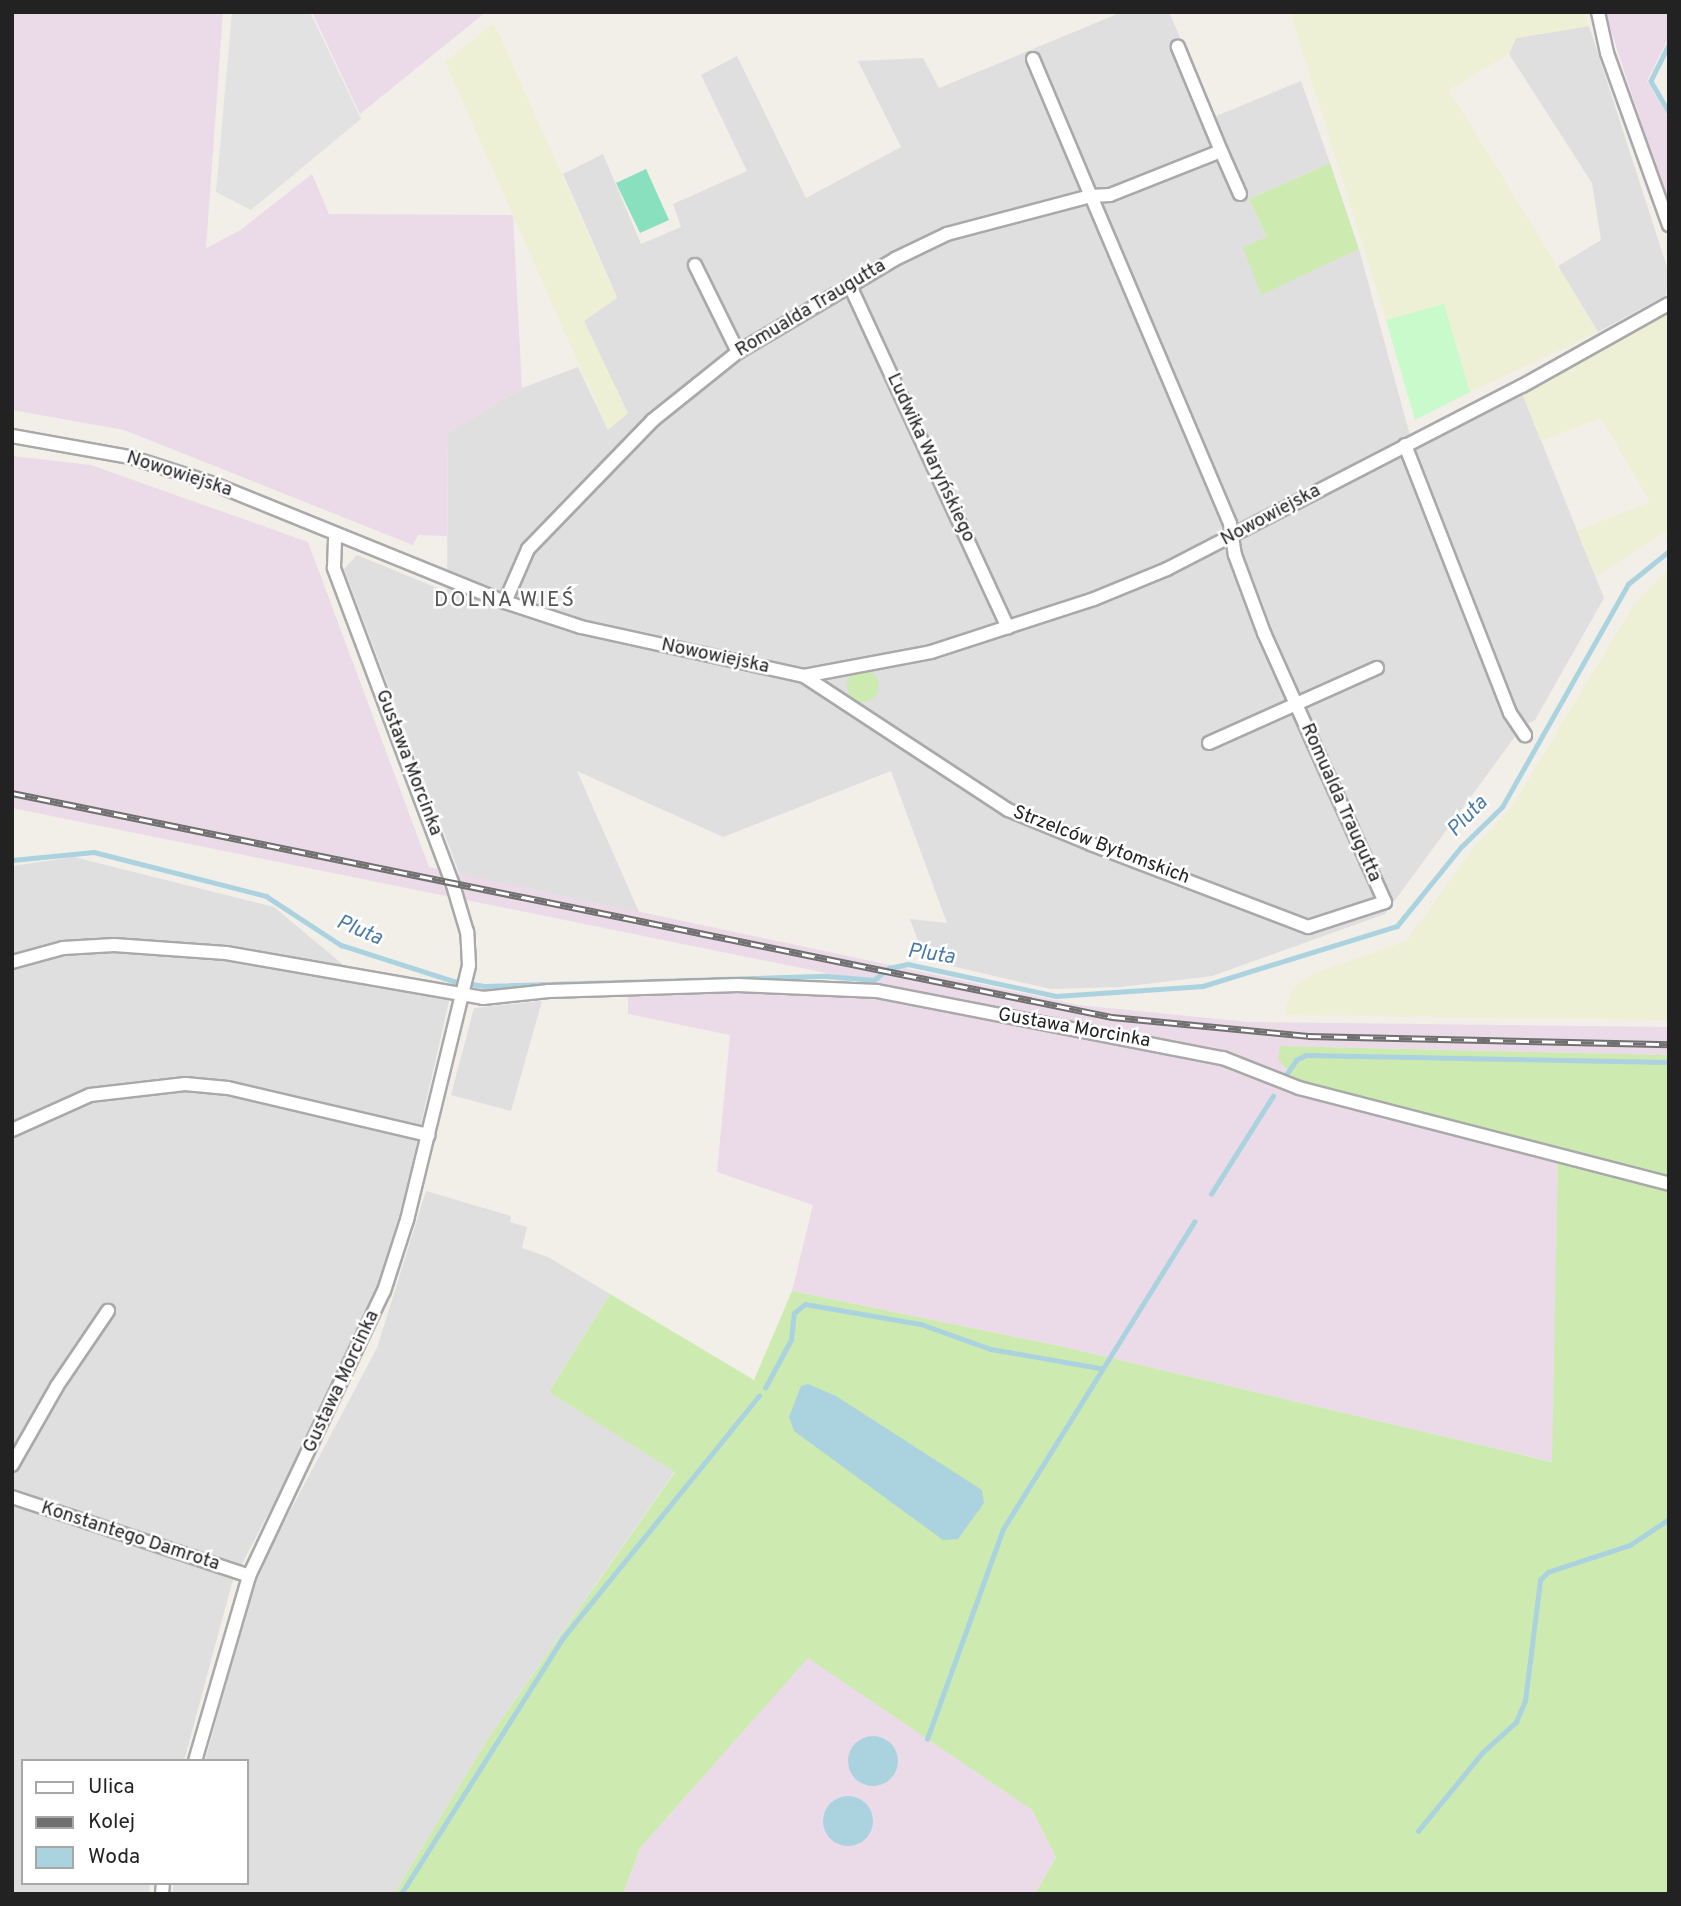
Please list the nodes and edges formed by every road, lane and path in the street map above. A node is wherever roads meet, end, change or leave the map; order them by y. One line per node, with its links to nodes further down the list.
1 (1598, 12): 7 (street)
2 (1178, 47): 4 (street)
3 (1033, 59): 6 (street, Romualda Traugutta)
4 (1221, 151): 5 (street); 6 (street, Romualda Traugutta)
5 (1240, 194)
6 (1091, 196): 9 (street, Romualda Traugutta); 15 (street, Romualda Traugutta)
7 (1669, 225)
8 (695, 264): 11 (street)
9 (850, 288): 11 (street, Romualda Traugutta); 17 (street, Ludwika Waryńskiego)
10 (1669, 304): 13 (street, Nowowiejska)
11 (738, 352): 16 (street, Romualda Traugutta)
12 (12, 436): 14 (street, Nowowiejska)
13 (1405, 445): 15 (street, Nowowiejska); 21 (street)
14 (335, 535): 16 (street, Nowowiejska); 25 (street, Gustawa Morcinka)
15 (1232, 537): 17 (street, Nowowiejska); 20 (street, Romualda Traugutta)
16 (505, 602): 19 (street, Nowowiejska)
17 (1008, 628): 19 (street, Nowowiejska)
18 (1377, 668): 20 (street, Romualda Traugutta)
19 (804, 676): 23 (street, Strzelców Bytomskich)
20 (1295, 705): 22 (street, Romualda Traugutta); 23 (street, Romualda Traugutta)
21 (1525, 735)
22 (1209, 743)
23 (1385, 902)
24 (12, 962): 25 (street, Gustawa Morcinka)
25 (465, 986): 27 (street, Gustawa Morcinka); 28 (street, Gustawa Morcinka)
26 (12, 1130): 27 (street)
27 (429, 1135): 32 (street, Gustawa Morcinka)
28 (1669, 1184)
29 (108, 1311): 30 (street)
30 (12, 1465)
31 (12, 1497): 32 (street, Konstantego Damrota)
32 (249, 1576): 33 (street, Gustawa Morcinka)
33 (196, 1759)

